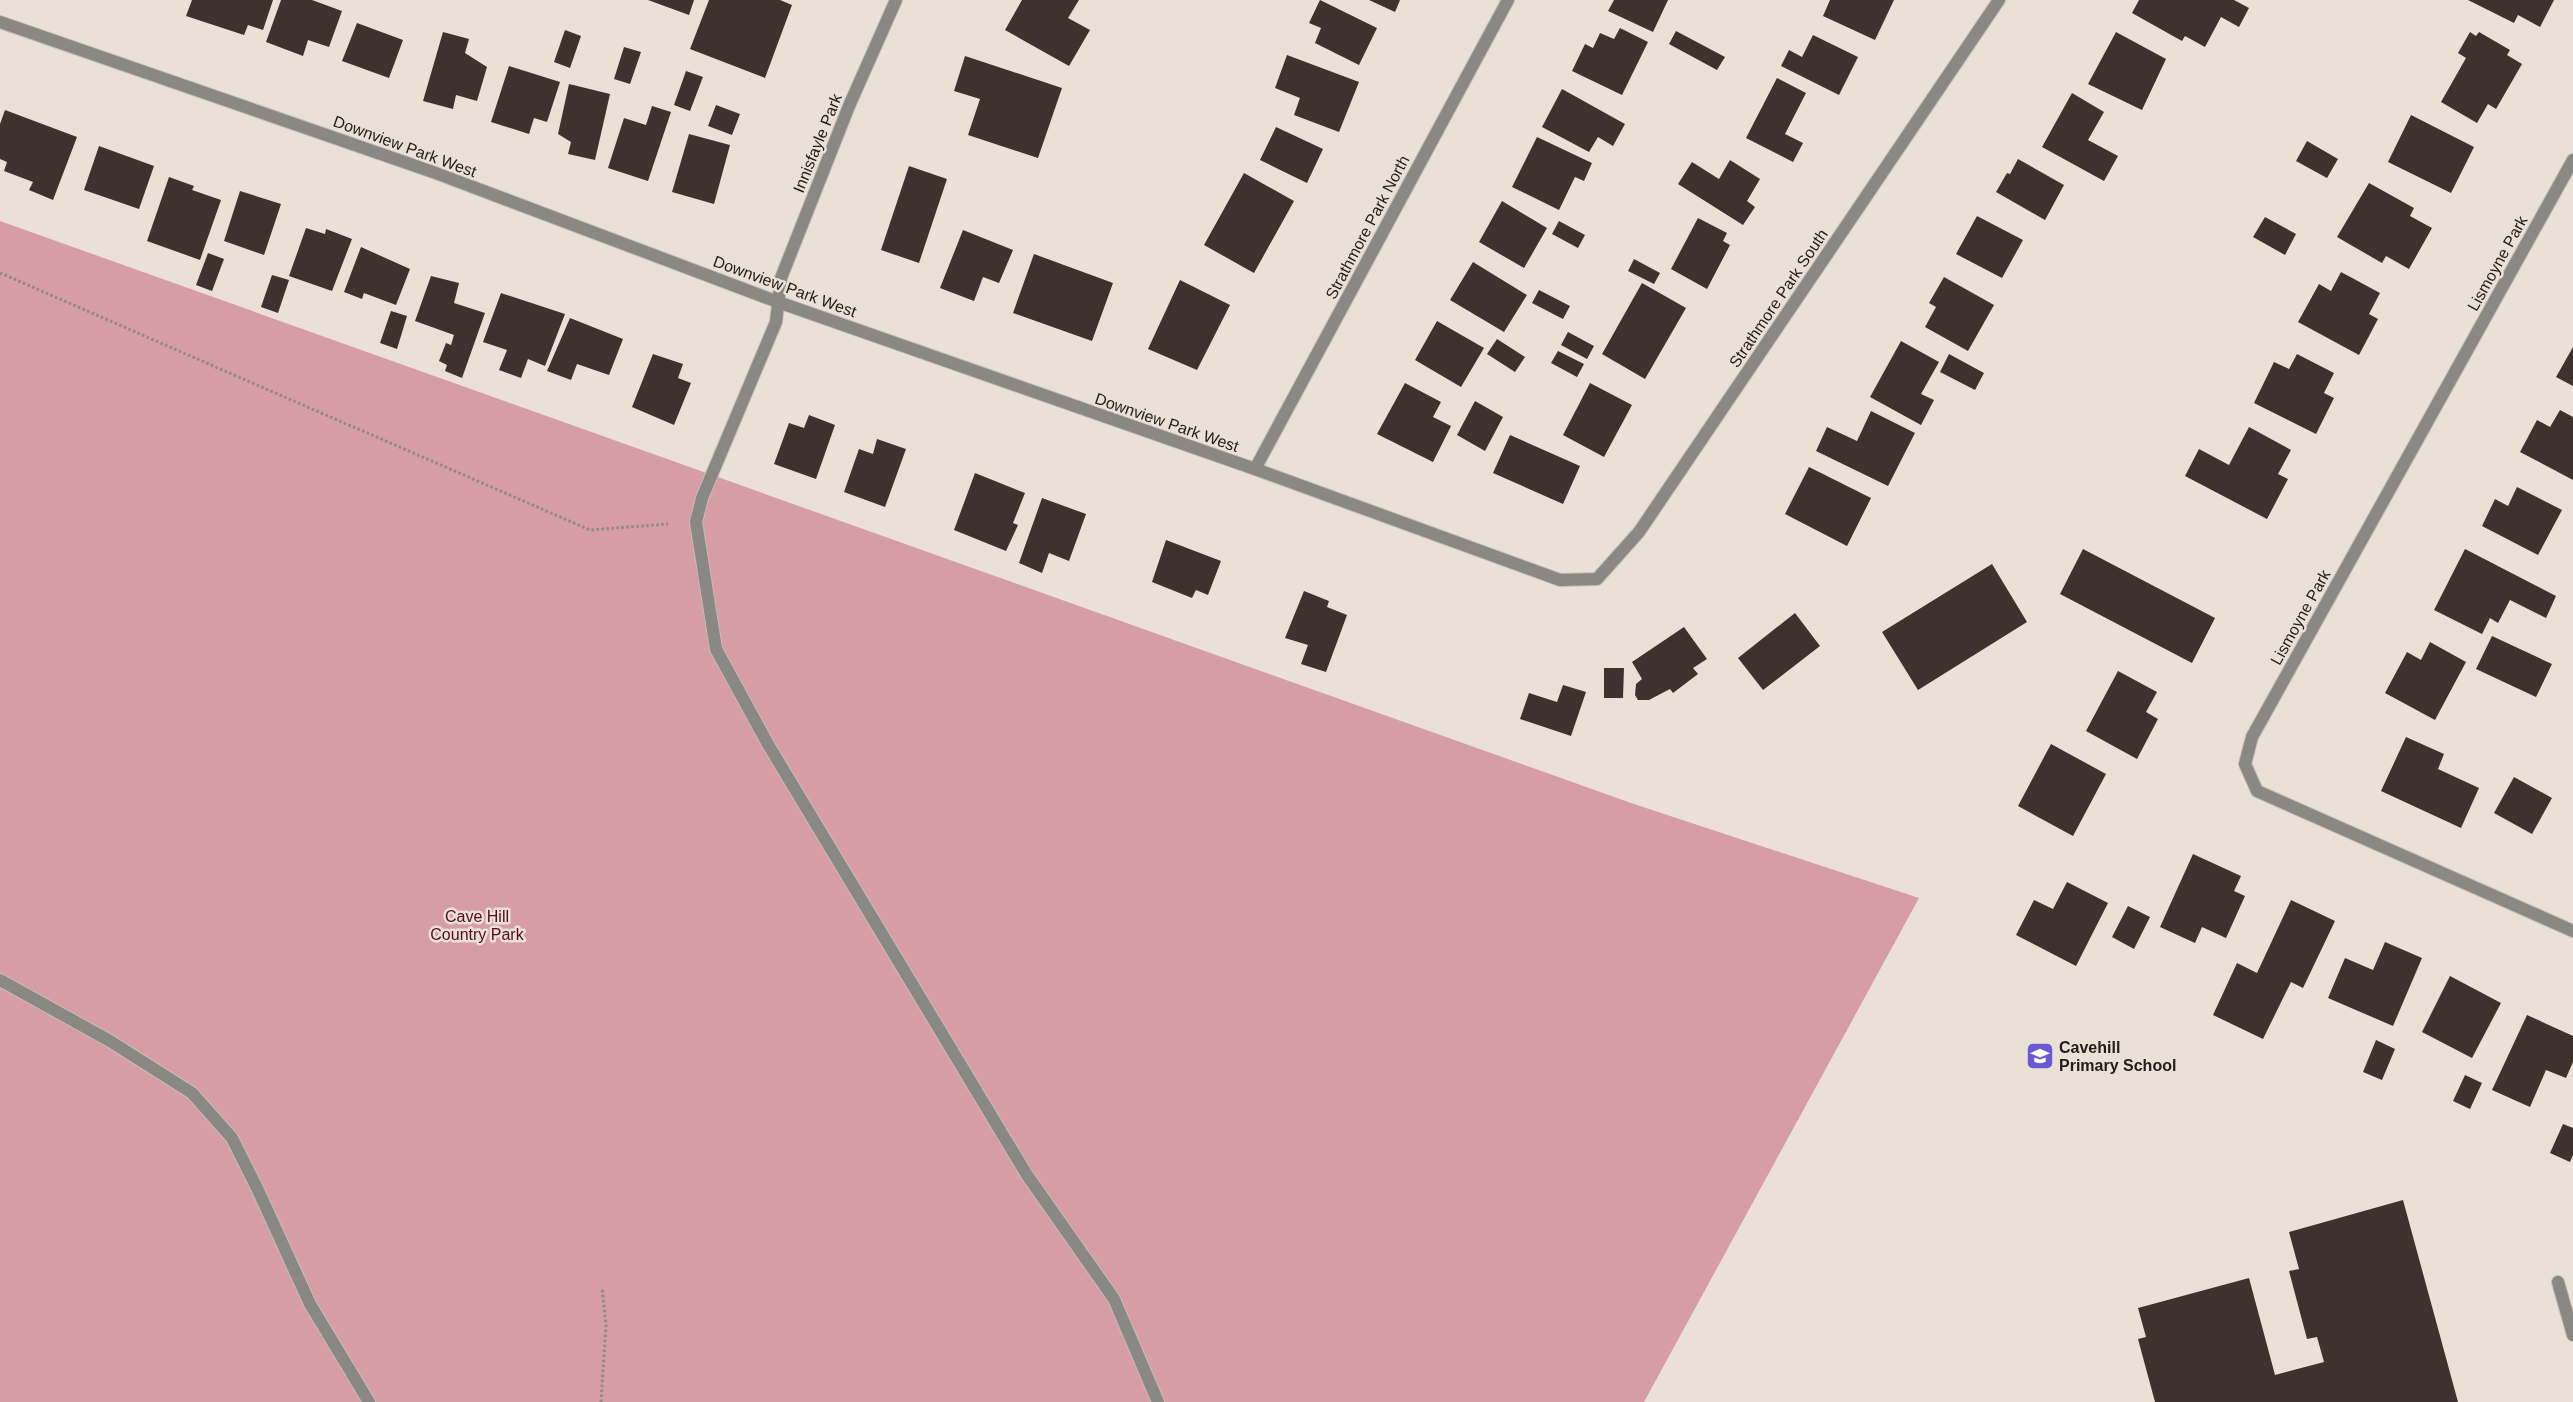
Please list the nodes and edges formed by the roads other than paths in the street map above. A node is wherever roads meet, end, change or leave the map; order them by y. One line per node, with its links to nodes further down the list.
1 (896, 0): 6 (street, Innisfayle Park)
2 (1508, 0): 7 (street, Strathmore Park North)
3 (1999, 0): 8 (street, Strathmore Park South)
4 (0, 22): 6 (street, Downview Park West)
5 (2573, 160): 9 (street, Lismoyne Park)
6 (778, 302): 7 (street, Downview Park West); 14 (street, Innisfayle Park)
7 (1255, 469): 8 (street, Downview Park West)
8 (1560, 580)
9 (2573, 931)
10 (0, 980): 13 (street)
11 (2558, 1282): 12 (street)
12 (2573, 1335)
13 (369, 1402)
14 (1158, 1402)

